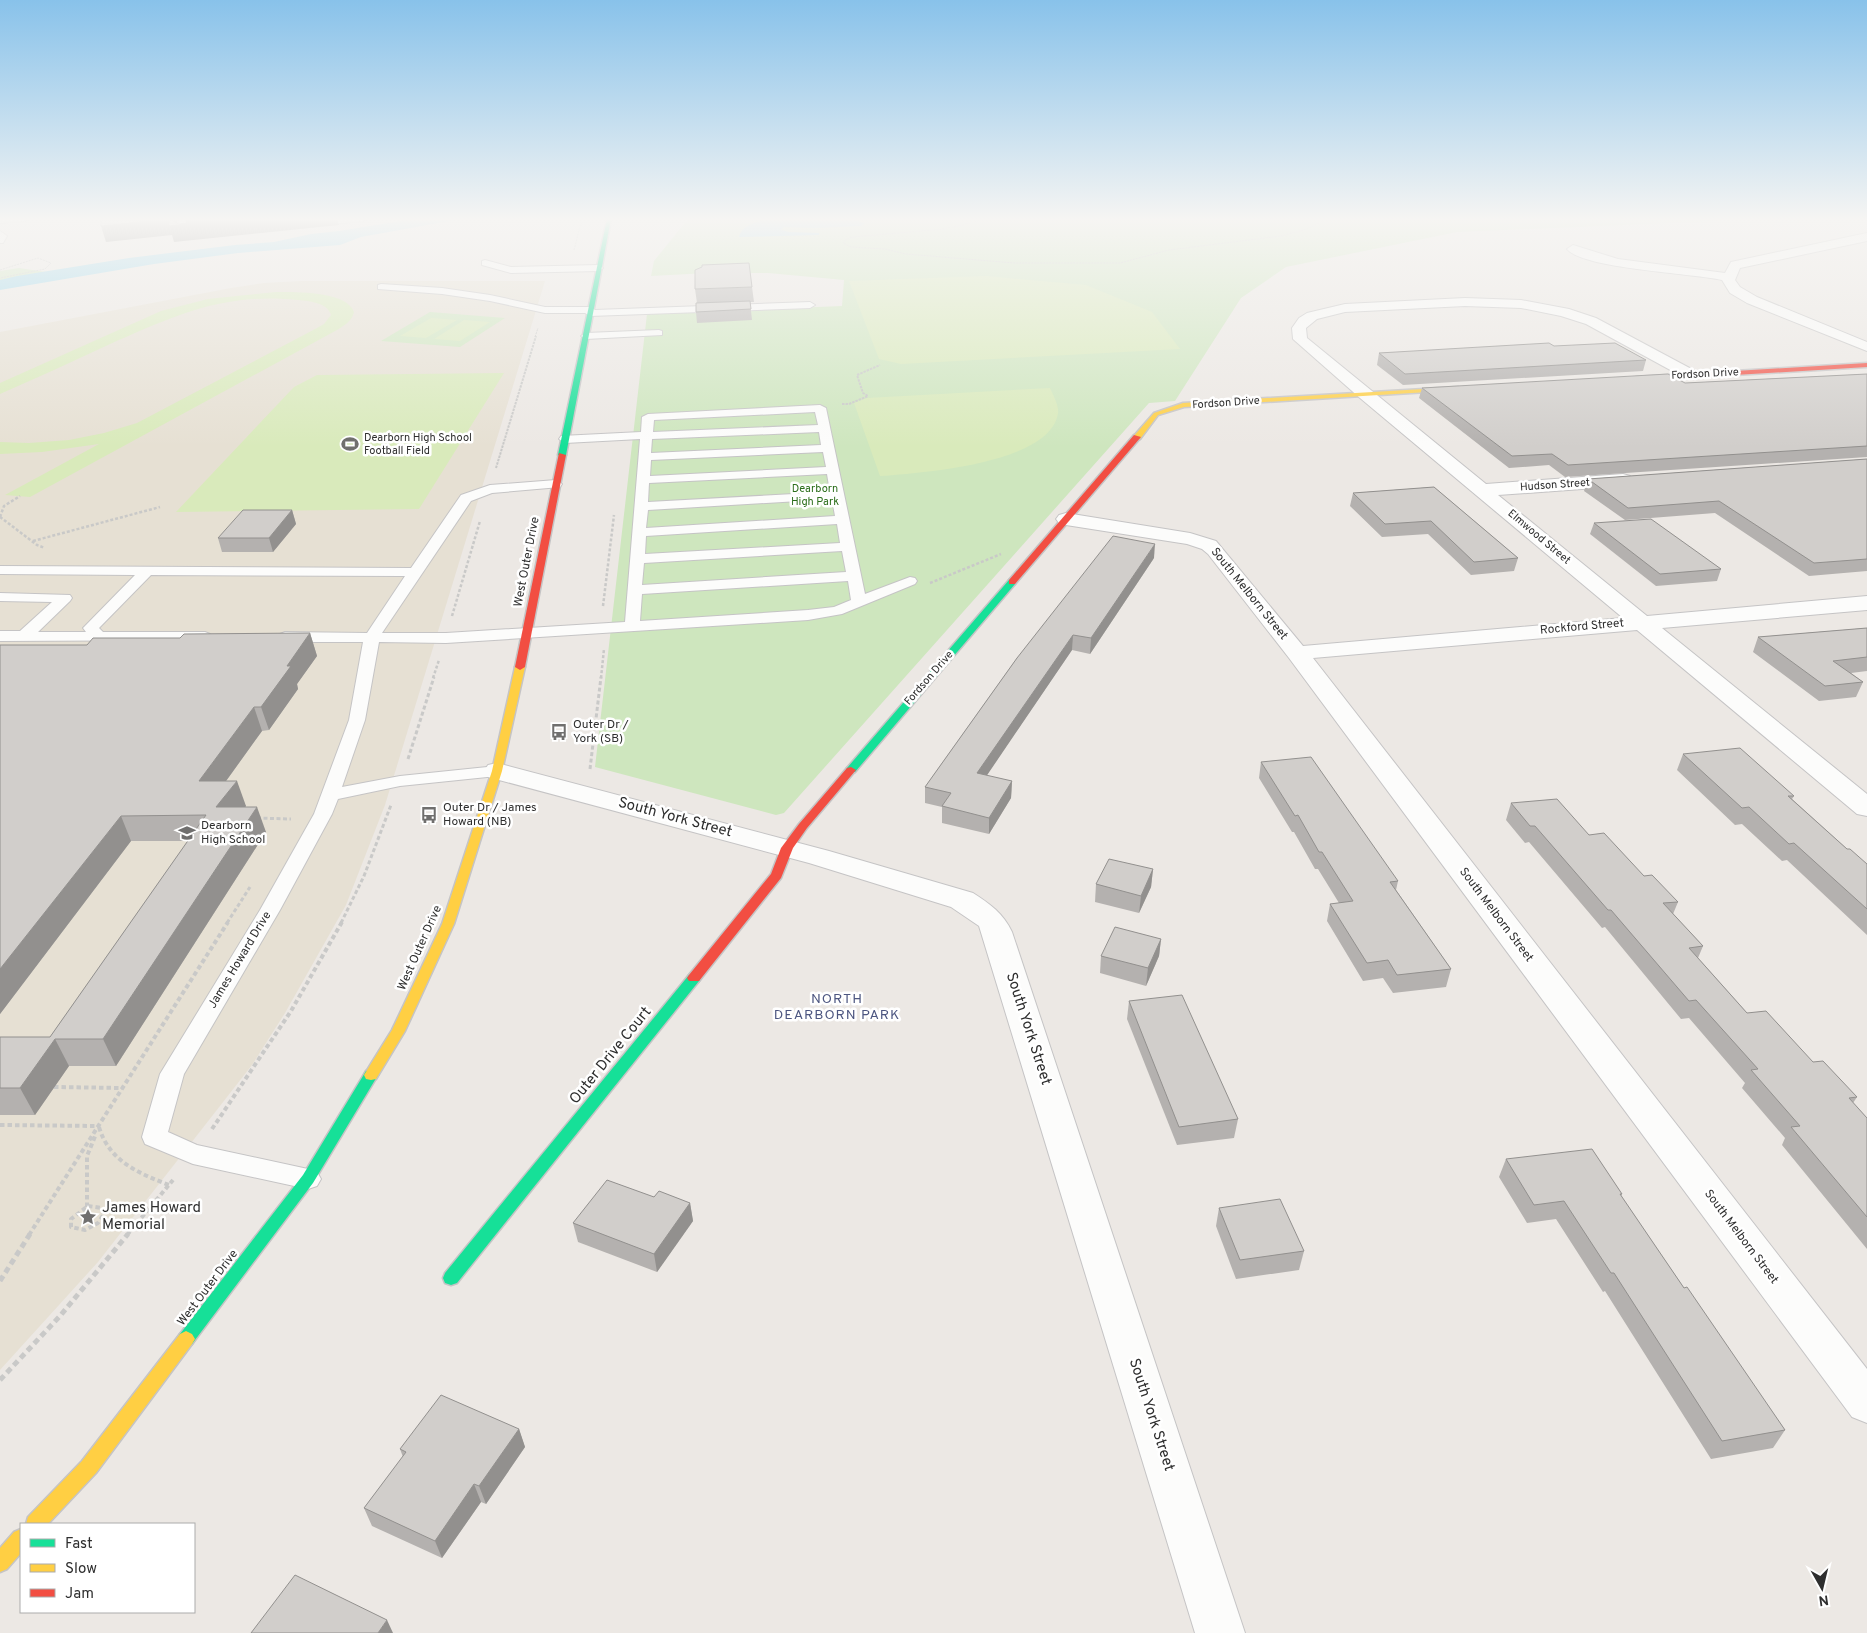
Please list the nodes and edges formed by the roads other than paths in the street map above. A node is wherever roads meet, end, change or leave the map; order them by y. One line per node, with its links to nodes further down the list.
1 (471, 295): 5 (lane)
2 (593, 295): 5 (main road, West Outer Drive)
3 (1744, 295): 8 (street)
4 (810, 305): 5 (lane)
5 (590, 312): 7 (main road, West Outer Drive)
6 (659, 333): 7 (lane)
7 (586, 336): 16 (main road, West Outer Drive)
8 (1867, 347)
9 (1867, 365): 10 (main road, Fordson Drive)
10 (1691, 375): 11 (main road, Fordson Drive); 13 (street, Elmwood Street)
11 (1623, 379)
12 (1468, 389): 13 (main road, Fordson Drive)
13 (1366, 395): 23 (street, Elmwood Street); 26 (main road, Fordson Drive)
14 (824, 428): 15 (lane); 15 (lane); 17 (lane)
15 (646, 437): 16 (lane); 18 (lane)
16 (565, 439): 22 (main road, West Outer Drive)
17 (828, 448): 18 (lane); 19 (lane)
18 (644, 457): 21 (lane)
19 (832, 470): 21 (lane); 24 (lane)
20 (1644, 479): 23 (street, Hudson Street)
21 (643, 480): 25 (lane)
22 (556, 484): 33 (lane); 42 (main road, West Outer Drive)
23 (1482, 490): 40 (street, Elmwood Street)
24 (837, 495): 25 (lane); 27 (lane)
25 (641, 506): 28 (lane)
26 (1066, 519): 49 (street, South Melborn Street); 53 (main road, Fordson Drive)
27 (843, 520): 28 (lane); 29 (lane)
28 (639, 532): 30 (lane)
29 (848, 547): 30 (lane); 34 (lane)
30 (637, 559): 36 (lane)
31 (0, 570): 32 (lane)
32 (148, 570): 33 (lane); 45 (lane)
33 (416, 572): 48 (lane)
34 (854, 576): 36 (lane); 38 (lane)
35 (910, 580): 38 (lane)
36 (634, 590): 41 (lane)
37 (0, 597): 44 (lane)
38 (859, 602): 41 (lane)
39 (1867, 603): 40 (street, Rockford Street)
40 (1640, 622): 49 (street, Rockford Street); 52 (street, Elmwood Street)
41 (632, 627): 42 (lane)
42 (527, 634): 48 (lane); 50 (main road, West Outer Drive)
43 (0, 636): 44 (lane)
44 (24, 636): 45 (lane)
45 (99, 637): 46 (lane)
46 (216, 637)
47 (265, 637): 48 (lane)
48 (372, 637): 51 (lane)
49 (1297, 653): 56 (street, South Melborn Street)
50 (497, 771): 51 (lane); 53 (street, South York Street); 54 (main road, West Outer Drive)
51 (329, 795): 54 (lane, James Howard Drive)
52 (1867, 808)
53 (787, 848): 55 (main road, Outer Drive Court); 60 (street, South York Street)
54 (308, 1179): 57 (main road, West Outer Drive)
55 (451, 1278)
56 (1867, 1404)
57 (36, 1523)
58 (20, 1540): 59 (main road)
59 (0, 1562)
60 (1220, 1633)

